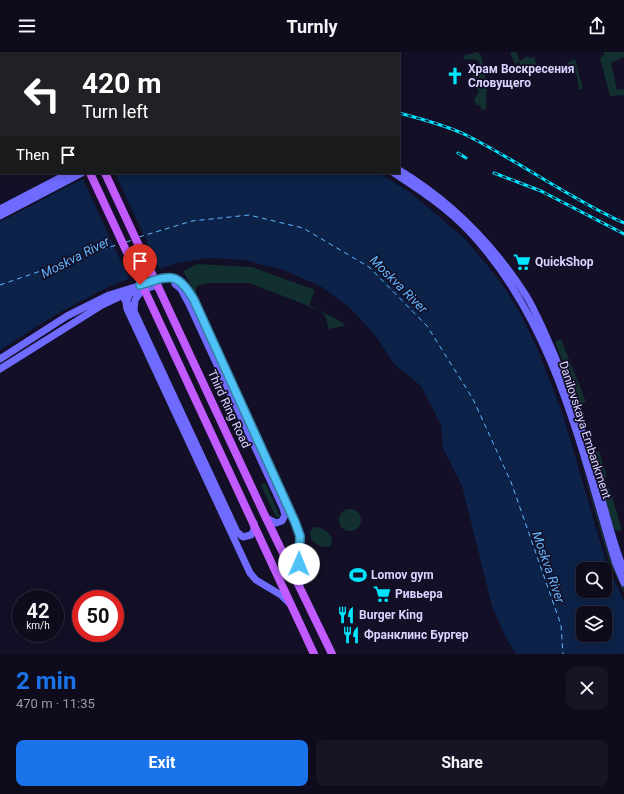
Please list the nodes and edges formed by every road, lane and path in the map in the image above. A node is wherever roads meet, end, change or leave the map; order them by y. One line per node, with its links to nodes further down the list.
1 (400, 171): 19 (main road, Danilovskaya Embankment)
2 (90, 174): 18 (main road)
3 (105, 174): 17 (main road, Third Ring Road)
4 (396, 174): 20 (main road, Danilovskaya Embankment)
5 (72, 175): 6 (main road); 7 (main road)
6 (0, 209)
7 (0, 216)
8 (134, 287): 10 (main road); 12 (main road); 21 (main road)
9 (142, 290): 12 (main road); 14 (main road); 17 (main road)
10 (109, 295): 11 (main road); 15 (main road)
11 (119, 297): 12 (main road); 13 (main road)
12 (128, 298): 14 (main road)
13 (106, 303): 14 (main road); 16 (main road)
14 (131, 310): 18 (main road); 22 (main road)
15 (0, 359)
16 (0, 369)
17 (266, 518): 21 (main road, Third Ring Road)
18 (254, 523): 22 (main road)
19 (624, 570)
20 (624, 583)
21 (300, 587): 24 (main road, Third Ring Road)
22 (290, 604): 23 (main road)
23 (314, 654)
24 (332, 654)

